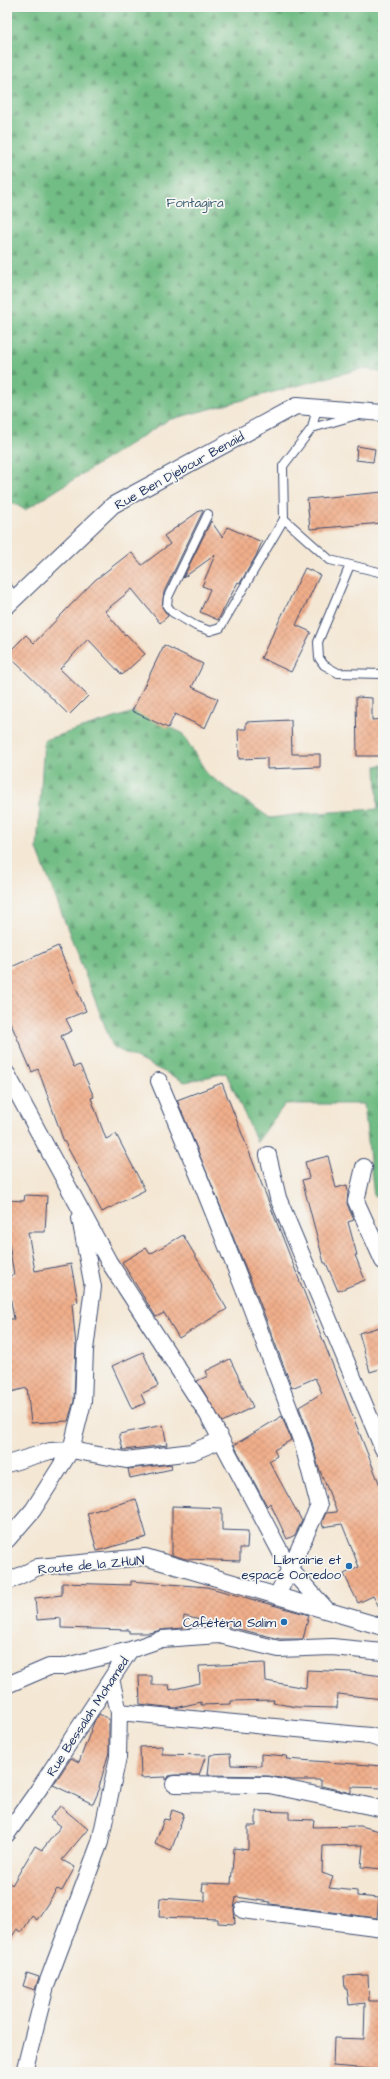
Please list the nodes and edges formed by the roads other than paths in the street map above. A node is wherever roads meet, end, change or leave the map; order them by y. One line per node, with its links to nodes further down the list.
1 (317, 408): 2 (street, Rue Ben Djebour Benaïd); 3 (lane); 8 (street, Rue Ben Djebour Benaïd)
2 (375, 413): 3 (lane)
3 (312, 428): 5 (lane)
4 (208, 514): 5 (lane)
5 (284, 519): 6 (lane)
6 (350, 565): 7 (lane); 9 (lane)
7 (383, 573)
8 (10, 597)
9 (383, 674)
10 (7, 1074): 14 (street)
11 (159, 1081): 21 (street)
12 (268, 1155): 17 (street)
13 (364, 1167): 15 (street)
14 (77, 1203): 16 (street); 18 (street)
15 (383, 1261)
16 (221, 1440): 18 (street); 21 (street)
17 (383, 1449)
18 (71, 1450): 19 (street); 20 (street)
19 (7, 1464)
20 (7, 1540)
21 (290, 1568): 23 (street); 24 (street)
22 (7, 1582): 23 (street, Route de la ZHUN)
23 (277, 1596): 24 (street, Route de la ZHUN)
24 (327, 1610): 25 (street, Route de la ZHUN)
25 (383, 1626)
26 (130, 1650): 27 (street, Rue Bessalah Mohamed); 28 (street, Rue Bessalah Mohamed); 29 (street)
27 (383, 1652)
28 (111, 1679): 30 (street); 34 (street, Rue Bessalah Mohamed)
29 (7, 1685)
30 (119, 1712): 31 (street); 37 (street)
31 (383, 1740)
32 (174, 1784): 33 (street)
33 (383, 1809)
34 (7, 1834)
35 (243, 1910): 36 (street)
36 (383, 1928)
37 (24, 2072)

